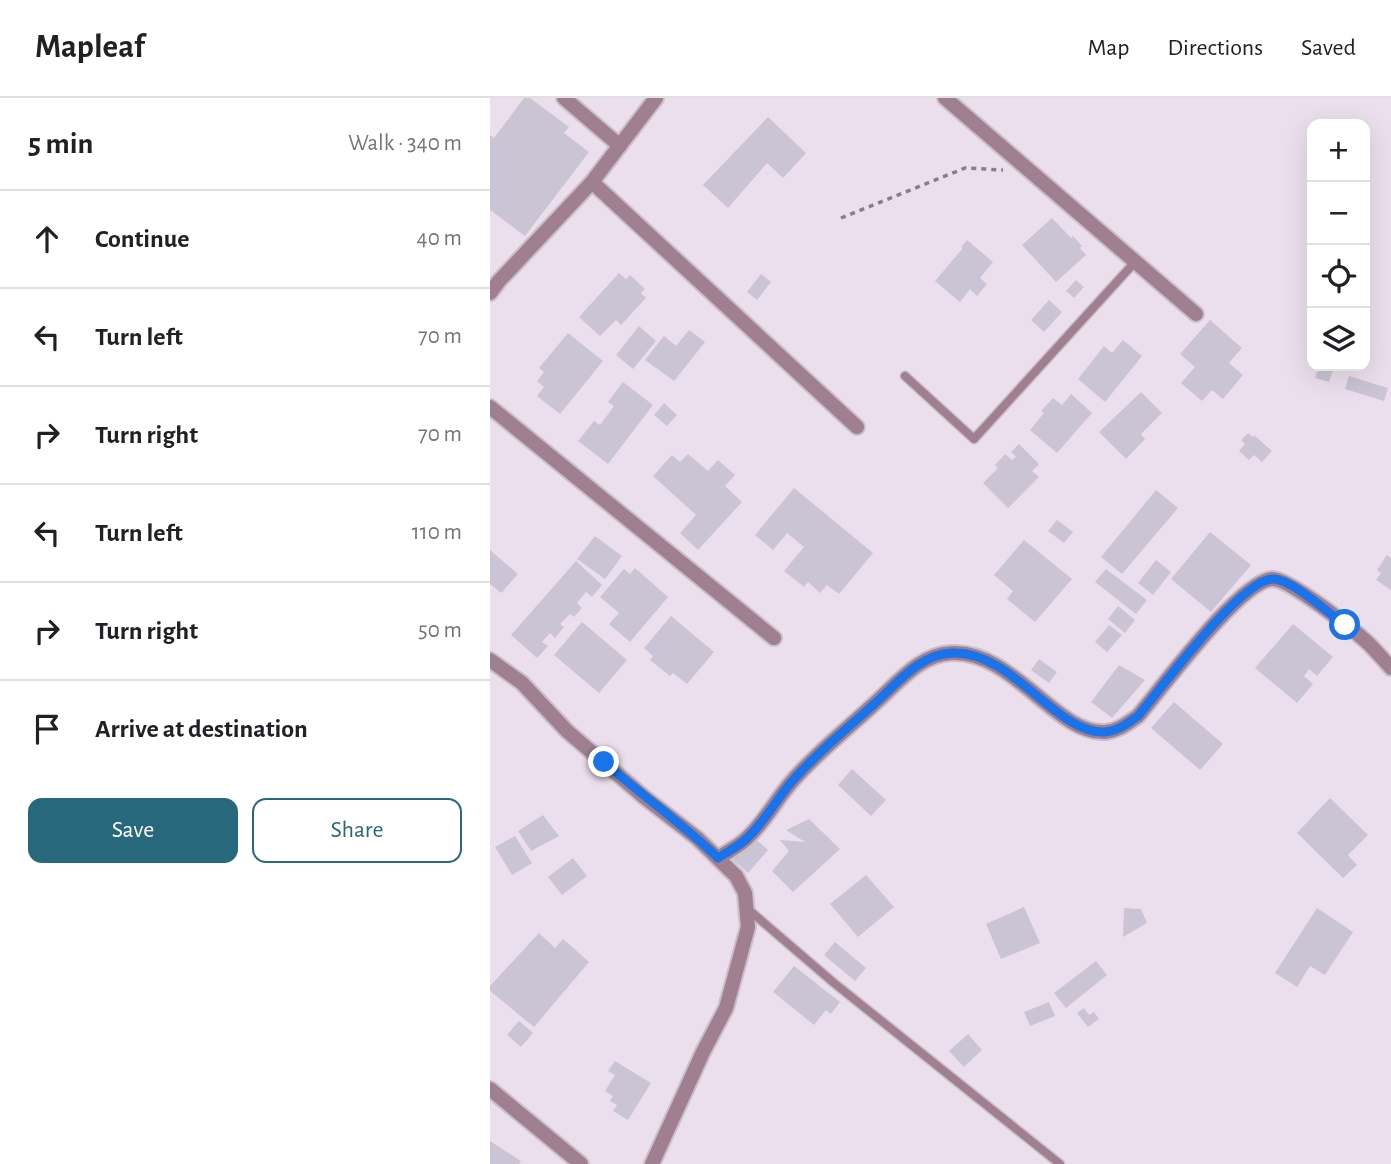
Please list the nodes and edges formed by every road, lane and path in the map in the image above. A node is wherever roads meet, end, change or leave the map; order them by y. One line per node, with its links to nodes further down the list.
1 (564, 98): 4 (street)
2 (656, 98): 4 (street)
3 (944, 98): 5 (street)
4 (620, 146): 6 (street)
5 (1030, 171): 7 (path); 8 (street)
6 (592, 182): 9 (street); 13 (street)
7 (841, 218)
8 (1134, 263): 10 (street); 11 (lane)
9 (490, 293)
10 (1196, 314)
11 (905, 376)
12 (490, 407): 14 (street)
13 (857, 427)
14 (774, 638)
15 (490, 660): 17 (street)
16 (1391, 668): 17 (street)
17 (718, 858): 18 (street)
18 (748, 910): 21 (street); 22 (lane)
19 (490, 1088): 20 (street)
20 (581, 1164)
21 (652, 1164)
22 (1060, 1164)

